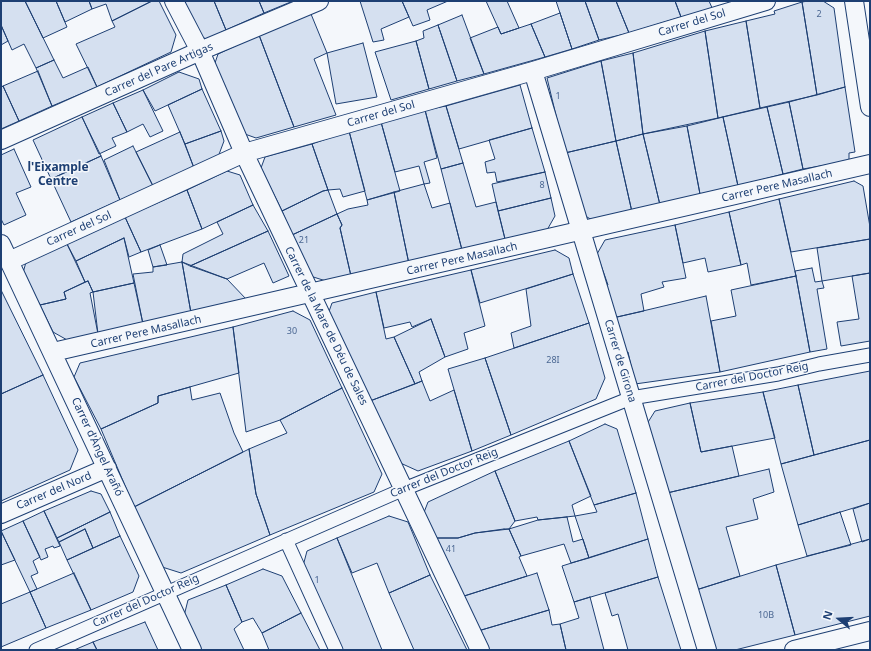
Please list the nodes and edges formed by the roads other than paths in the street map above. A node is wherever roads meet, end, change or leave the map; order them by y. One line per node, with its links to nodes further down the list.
1 (174, 1): 5 (street, Carrer de la Mare de Déu de Sales)
2 (319, 1): 5 (street, Carrer del Pare Artigas)
3 (766, 1): 6 (street, Carrer del Sol)
4 (854, 1): 7 (street)
5 (200, 51): 8 (street, Carrer del Pare Artigas); 9 (street, Carrer de la Mare de Déu de Sales)
6 (533, 71): 9 (street, Carrer del Sol); 11 (street, Carrer de Girona)
7 (870, 108)
8 (1, 140)
9 (244, 153): 13 (street, Carrer del Sol); 14 (street, Carrer de la Mare de Déu de Sales)
10 (870, 164): 11 (street, Carrer Pere Masallach)
11 (580, 232): 14 (street, Carrer Pere Masallach); 17 (street, Carrer de Girona)
12 (1, 244): 13 (street, Carrer d'Àngel Arañó)
13 (9, 261): 15 (street, Carrer d'Àngel Arañó)
14 (311, 294): 15 (street, Carrer Pere Masallach); 19 (street, Carrer de la Mare de Déu de Sales)
15 (53, 352): 18 (street, Carrer d'Àngel Arañó)
16 (870, 354): 17 (street, Carrer del Doctor Reig)
17 (631, 398): 19 (street, Carrer del Doctor Reig); 28 (street, Carrer de Girona)
18 (108, 468): 20 (street, Carrer del Nord); 22 (street, Carrer d'Àngel Arañó)
19 (404, 489): 21 (street, Carrer del Doctor Reig); 27 (street, Carrer de la Mare de Déu de Sales)
20 (1, 514)
21 (286, 540): 22 (street, Carrer del Doctor Reig); 26 (street)
22 (165, 592): 24 (street, Carrer del Doctor Reig); 25 (street, Carrer d'Àngel Arañó)
23 (870, 631): 29 (street)
24 (36, 650)
25 (192, 650)
26 (336, 650)
27 (480, 650)
28 (707, 650)
29 (794, 650)

